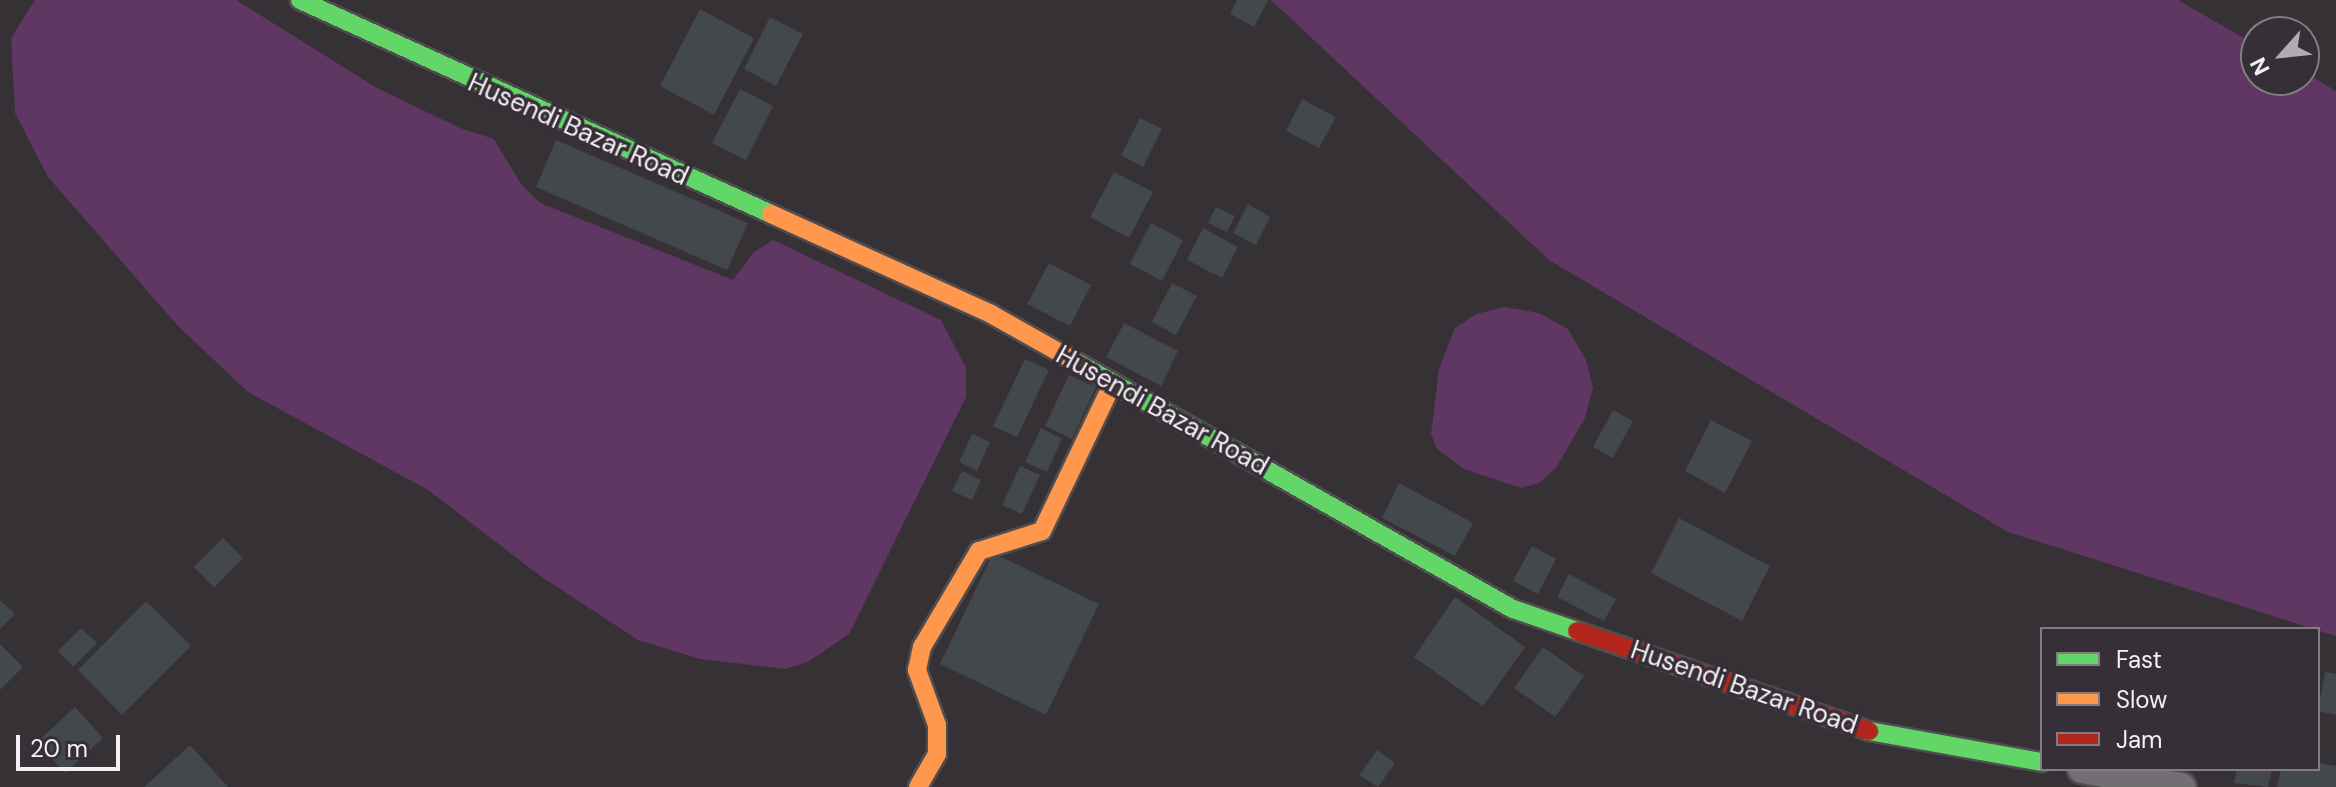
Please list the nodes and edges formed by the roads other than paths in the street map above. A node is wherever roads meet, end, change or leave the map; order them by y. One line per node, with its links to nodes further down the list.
1 (300, 0): 2 (street, Husendi Bazar Road)
2 (1113, 383): 3 (street, Husendi Bazar Road); 5 (street)
3 (2040, 762)
4 (2093, 771): 6 (street)
5 (918, 787)
6 (2181, 787)

